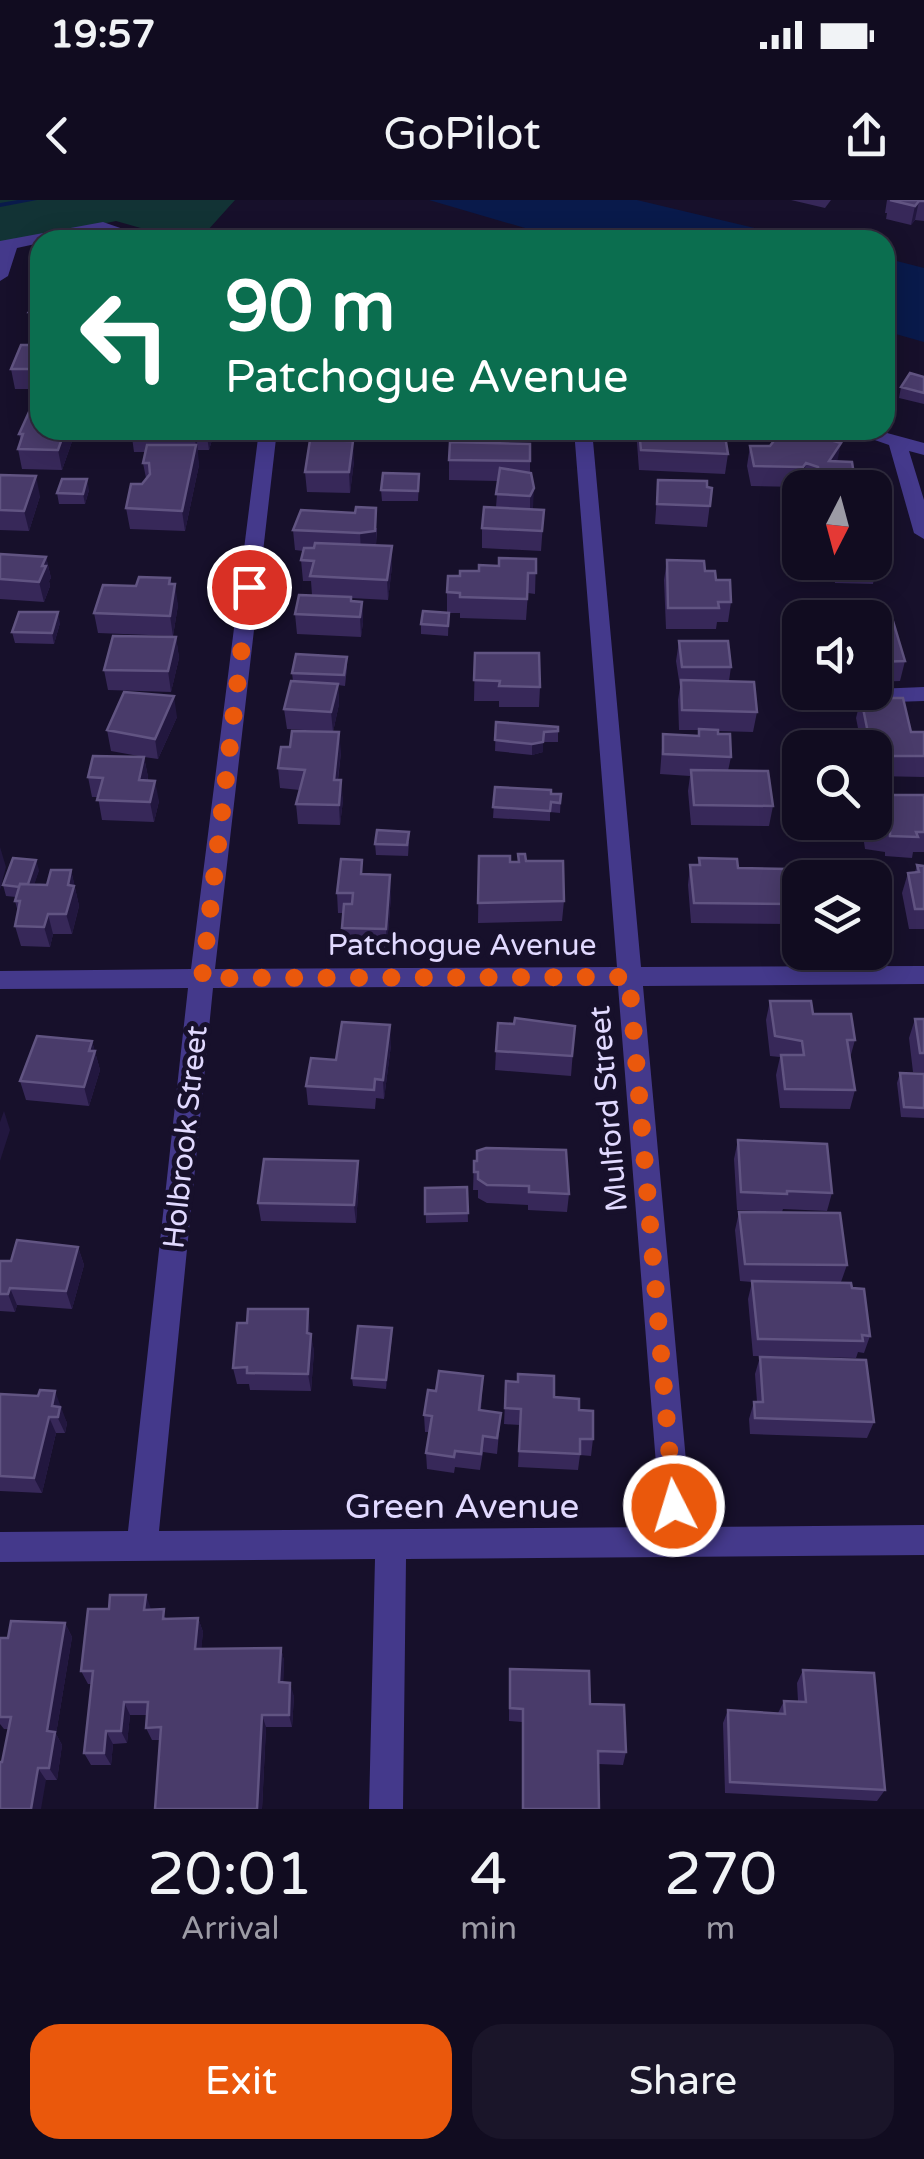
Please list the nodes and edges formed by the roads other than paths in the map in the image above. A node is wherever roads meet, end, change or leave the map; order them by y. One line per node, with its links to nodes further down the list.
1 (87, 230): 2 (street)
2 (113, 230)
3 (30, 240): 4 (street)
4 (5, 245): 5 (street)
5 (0, 276)
6 (267, 440): 16 (street, Holbrook Street)
7 (585, 440): 15 (street, Mulford Street)
8 (893, 440): 9 (street)
9 (897, 441): 10 (street); 11 (street)
10 (924, 449)
11 (924, 533)
12 (924, 694): 13 (street)
13 (892, 695)
14 (924, 976): 15 (street, Patchogue Avenue)
15 (629, 977): 16 (street, Patchogue Avenue); 20 (street, Mulford Street)
16 (202, 978): 17 (street, Patchogue Avenue); 21 (street, Holbrook Street)
17 (0, 980)
18 (924, 1540): 20 (street, Green Avenue)
19 (391, 1544): 20 (street, Green Avenue); 21 (street, Green Avenue); 23 (street)
20 (678, 1544)
21 (142, 1546): 22 (street, Green Avenue)
22 (0, 1547)
23 (386, 1809)

